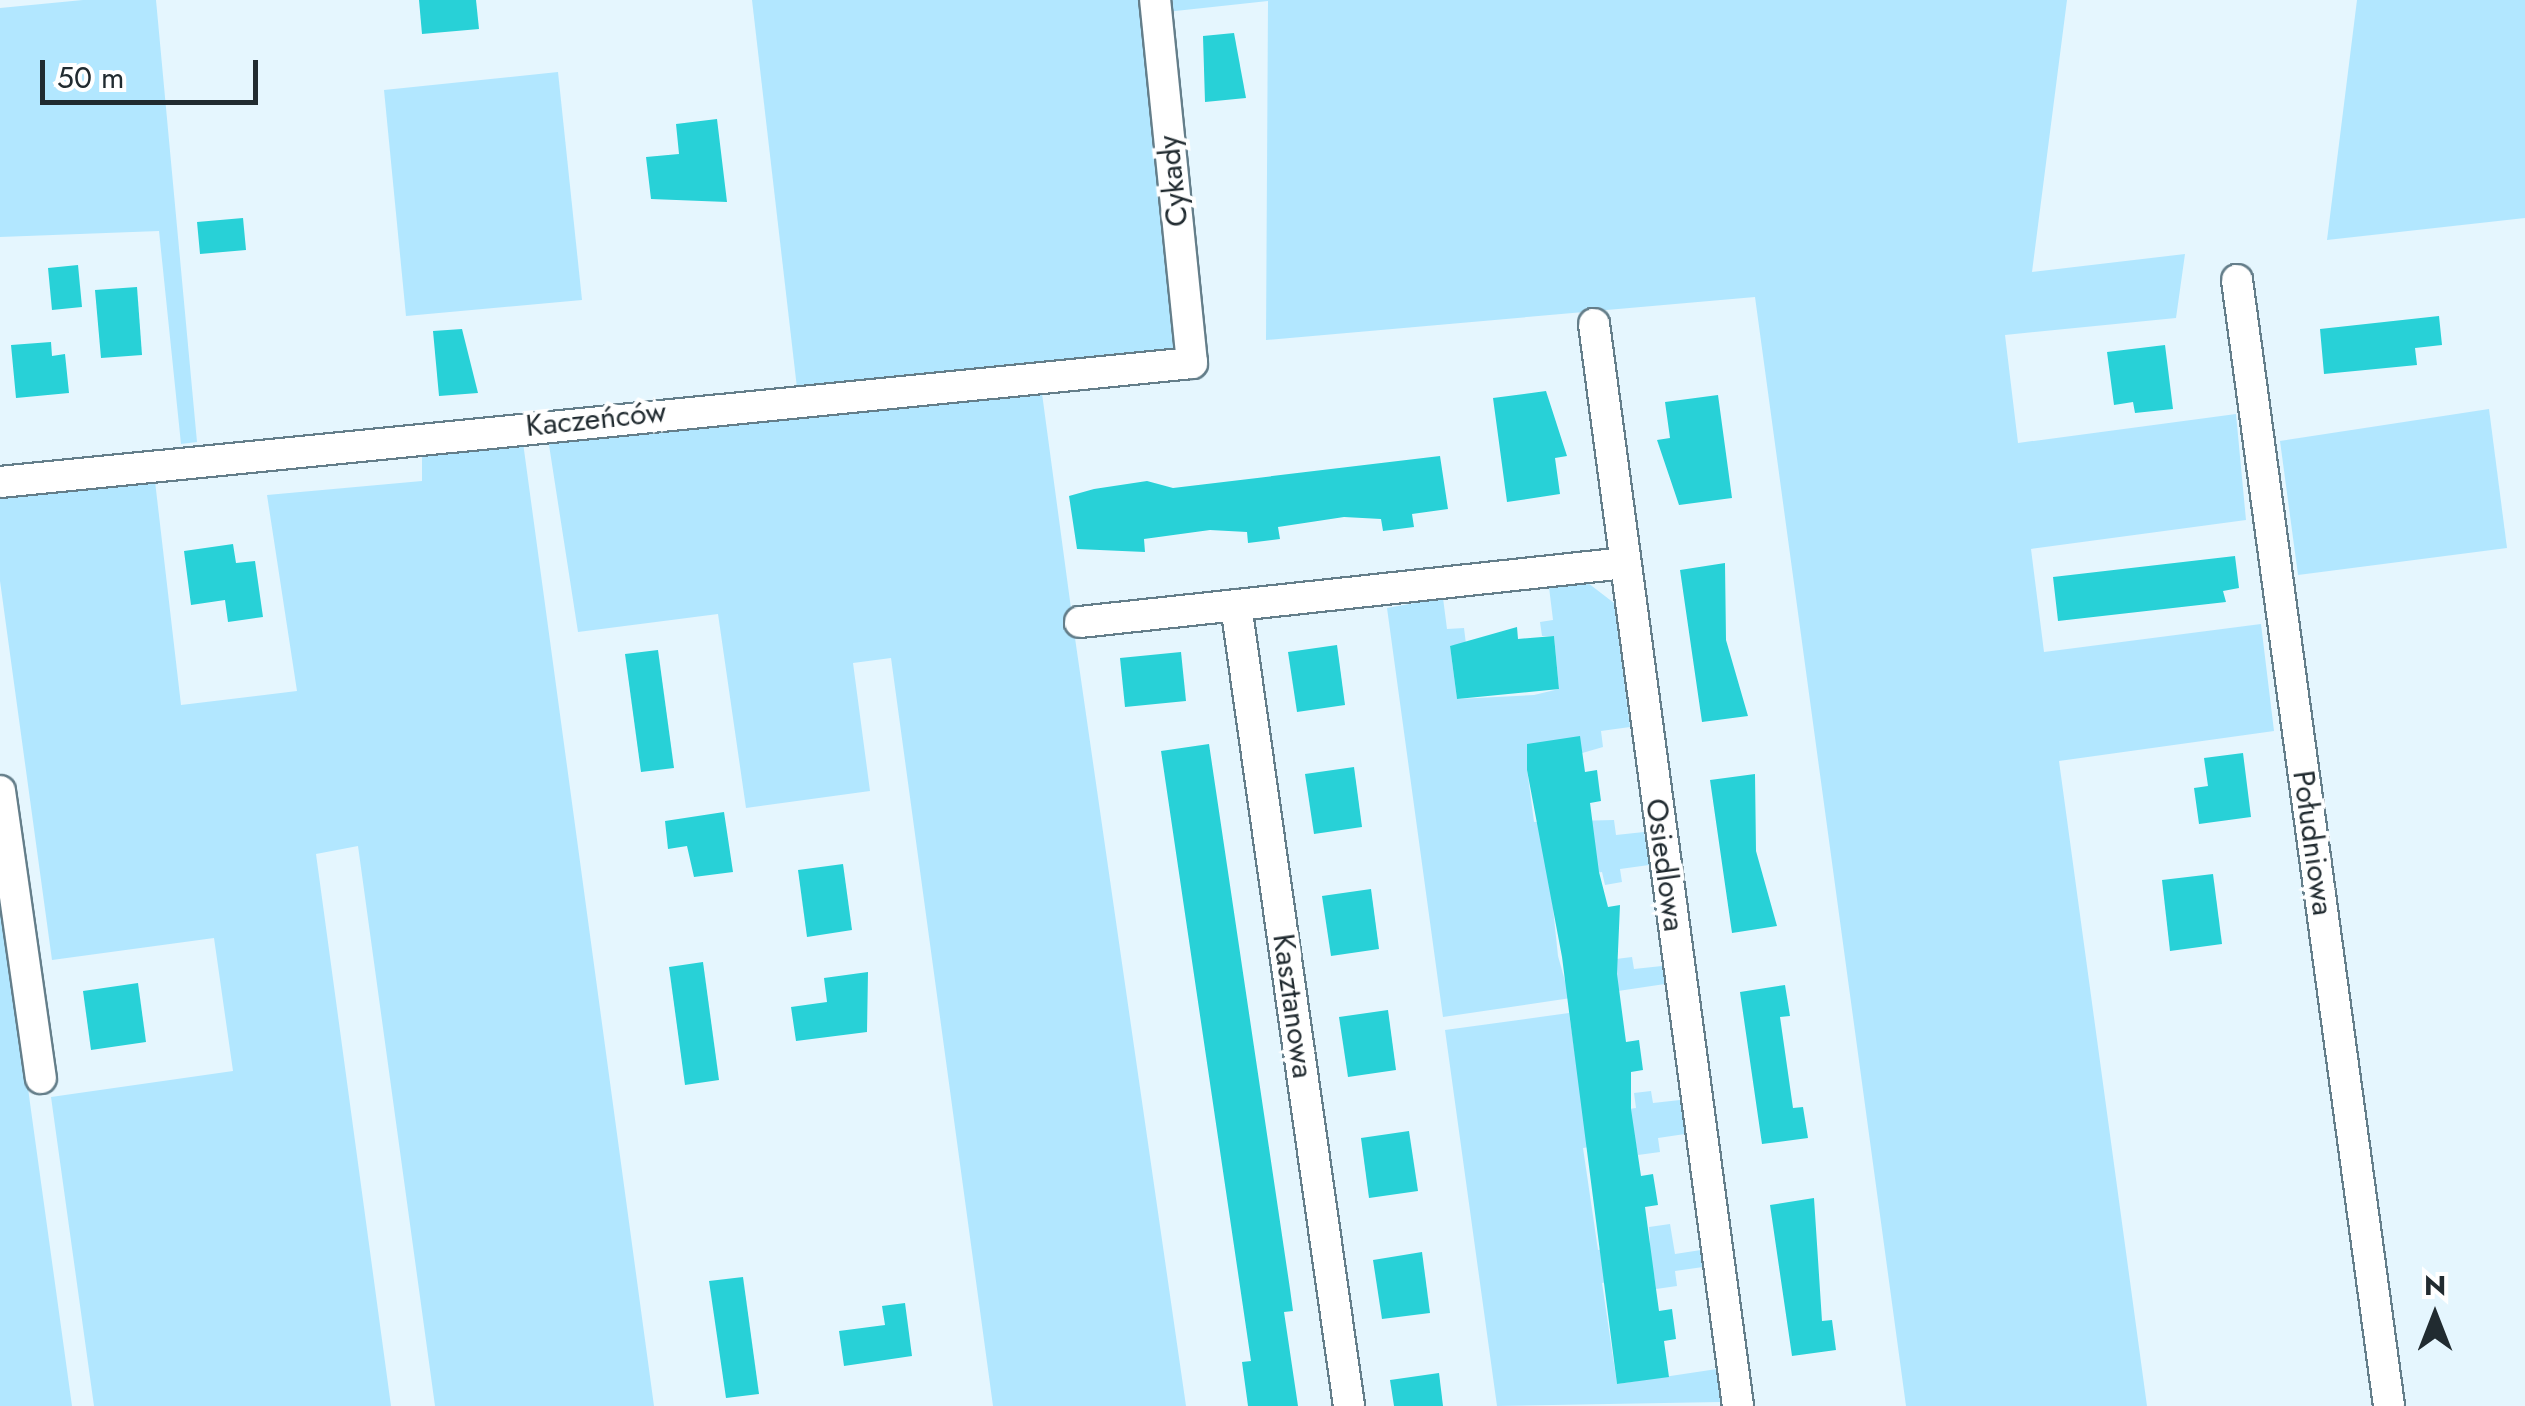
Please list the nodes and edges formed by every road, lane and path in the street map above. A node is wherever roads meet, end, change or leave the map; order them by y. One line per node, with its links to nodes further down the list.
1 (1155, 0): 4 (street, Cykady)
2 (2237, 280): 13 (street, Południowa)
3 (1594, 324): 6 (street, Osiedlowa)
4 (1192, 363): 5 (street, Kaczeńców)
5 (0, 482)
6 (1624, 563): 7 (street); 12 (street, Osiedlowa)
7 (1236, 605): 8 (street); 11 (street, Kasztanowa)
8 (1080, 622)
9 (0, 791): 10 (street)
10 (41, 1078)
11 (1349, 1406)
12 (1738, 1406)
13 (2389, 1406)

